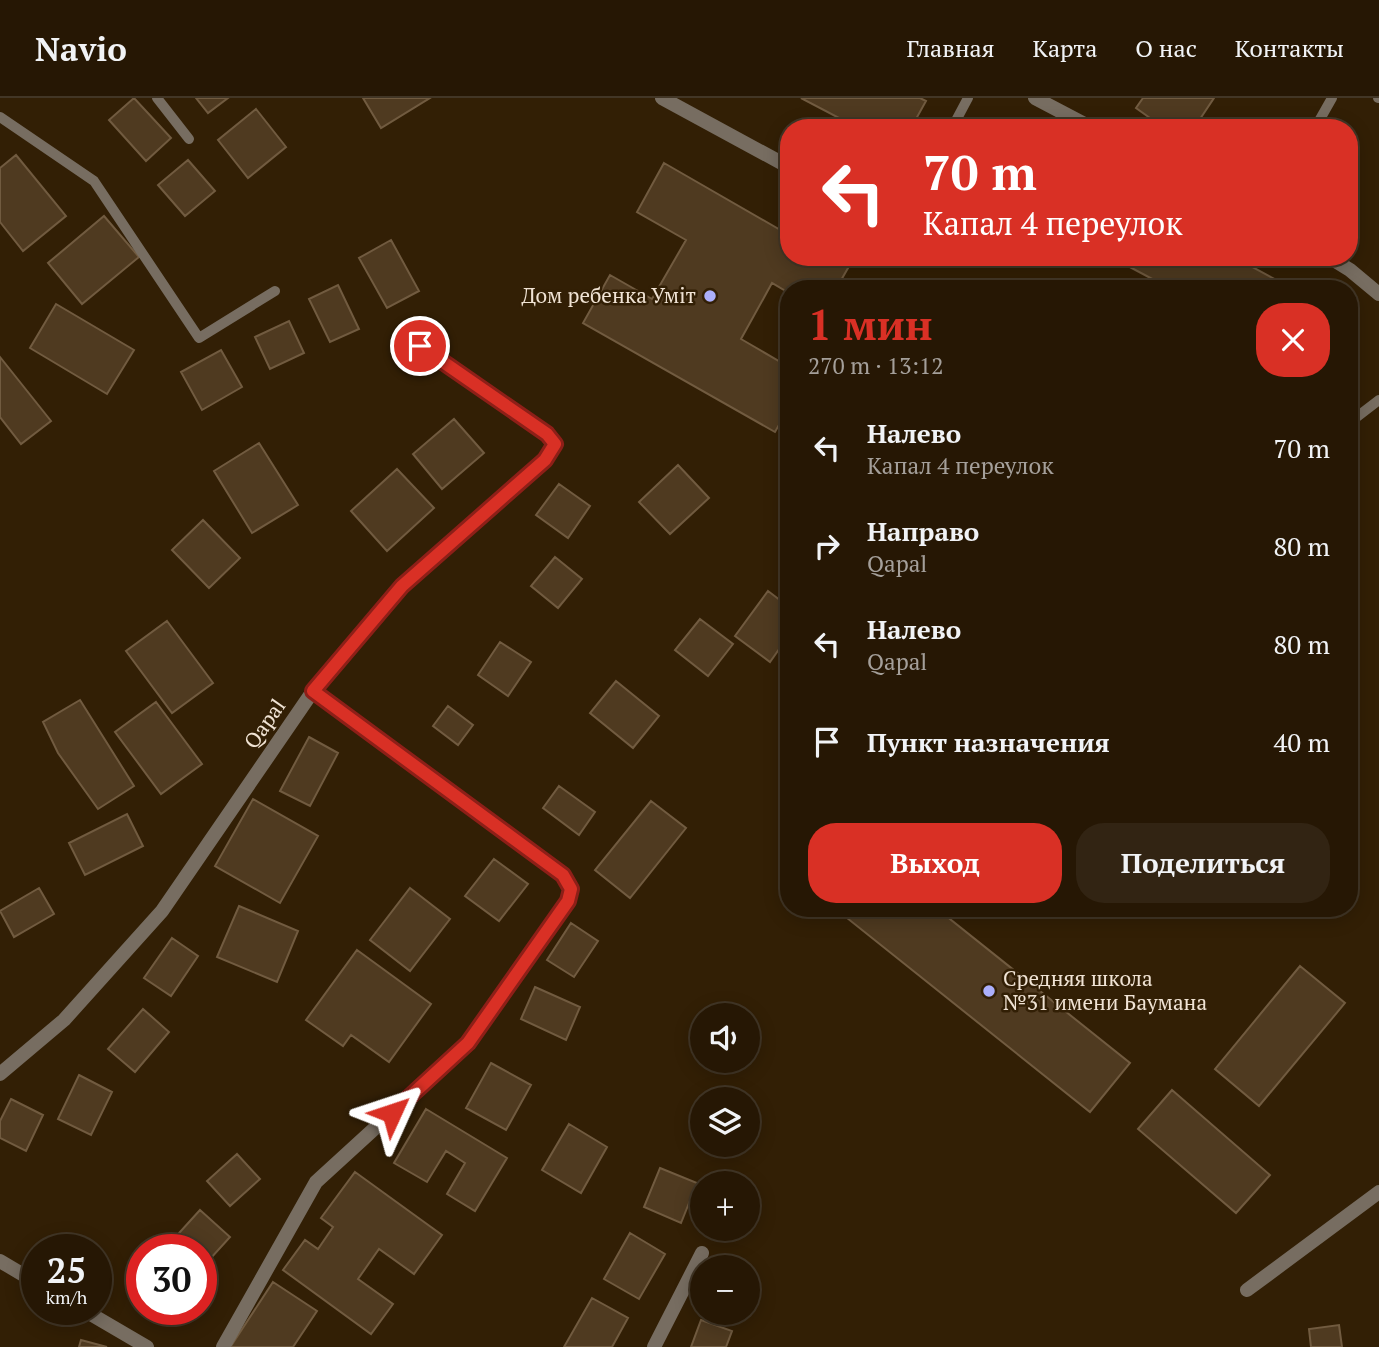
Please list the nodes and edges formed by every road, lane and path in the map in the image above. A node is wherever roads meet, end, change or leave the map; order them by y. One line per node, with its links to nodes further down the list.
1 (157, 98): 10 (lane)
2 (662, 98): 11 (street)
3 (968, 98): 7 (lane)
4 (1035, 98): 8 (street)
5 (1332, 98): 9 (lane)
6 (0, 117): 13 (lane)
7 (957, 119)
8 (1075, 119)
9 (1320, 119)
10 (189, 139)
11 (780, 162)
12 (1344, 266): 14 (street)
13 (275, 291)
14 (1379, 294)
15 (420, 346): 18 (street, Qapal)
16 (1379, 400): 17 (lane)
17 (1358, 416)
18 (313, 691): 19 (street, Qapal); 27 (street)
19 (0, 1074)
20 (1379, 1192): 24 (street)
21 (702, 1253): 28 (street)
22 (0, 1261): 23 (street)
23 (21, 1273)
24 (1247, 1290)
25 (109, 1325): 26 (street)
26 (147, 1347)
27 (223, 1347)
28 (654, 1347)

